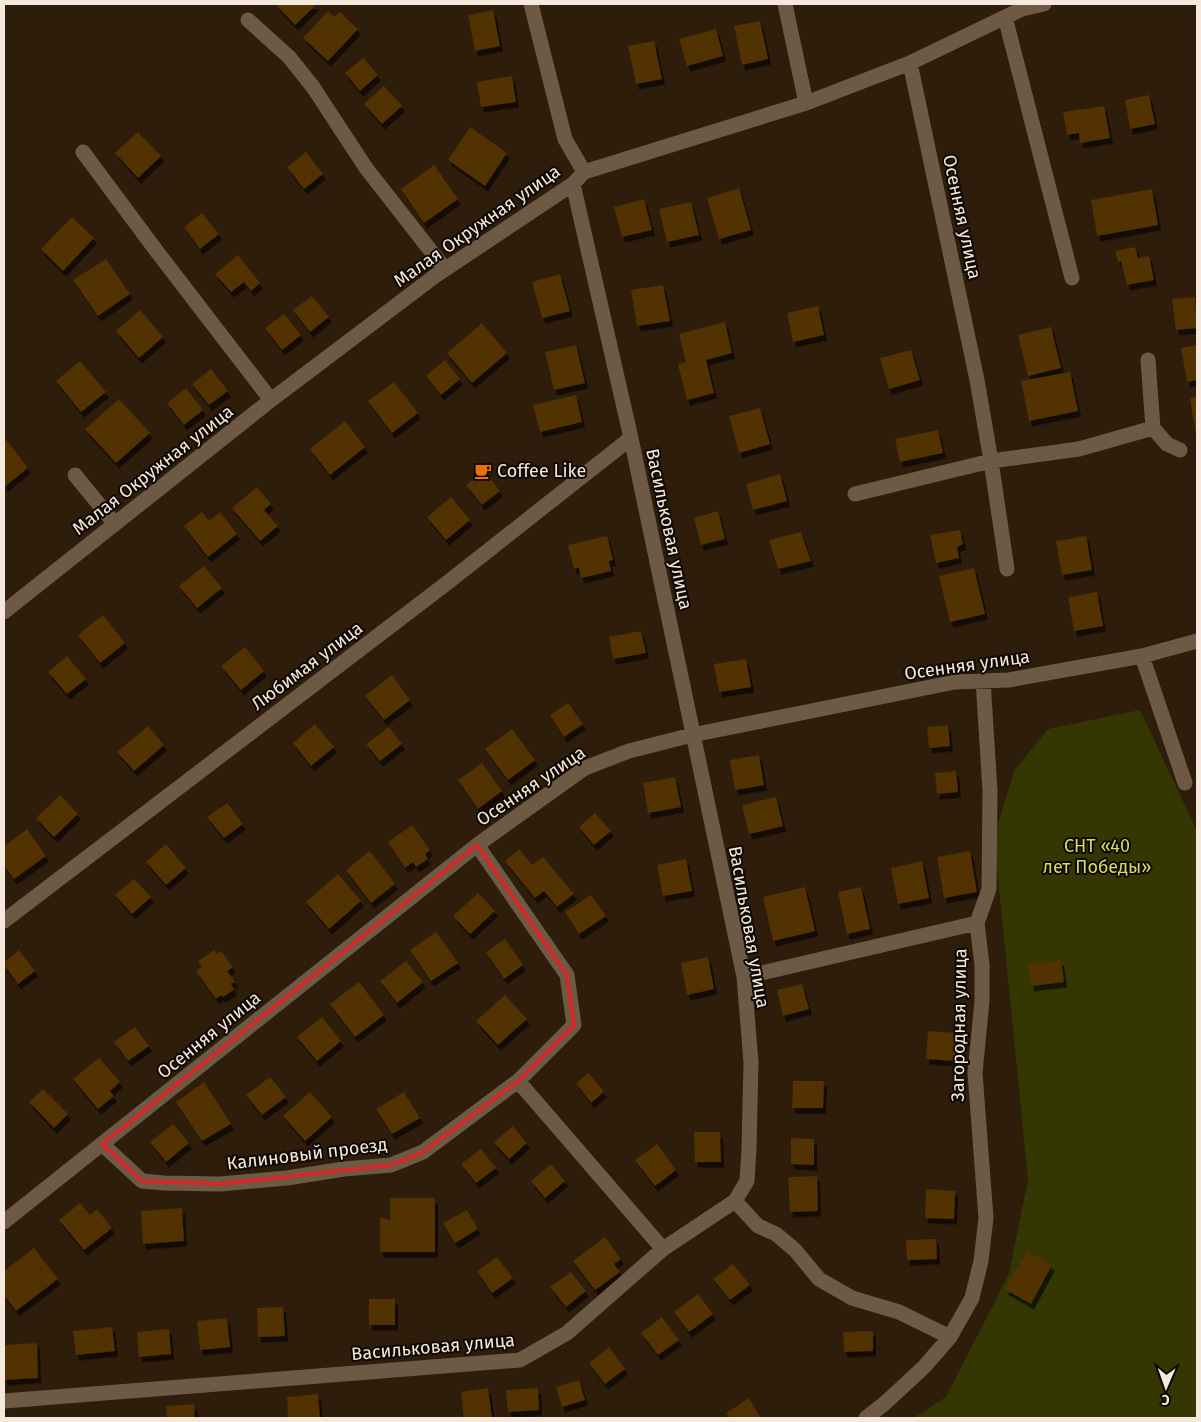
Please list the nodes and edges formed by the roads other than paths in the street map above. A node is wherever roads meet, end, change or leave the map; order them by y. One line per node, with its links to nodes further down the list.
1 (531, 4): 10 (street)
2 (786, 4): 8 (street)
3 (1044, 4): 4 (street, Малая Окружная улица)
4 (1022, 6): 5 (street, Малая Окружная улица)
5 (1005, 17): 7 (street, Малая Окружная улица); 13 (street)
6 (248, 20): 12 (street)
7 (910, 63): 8 (street, Малая Окружная улица); 19 (street, Осенняя улица)
8 (806, 102): 10 (street, Малая Окружная улица)
9 (83, 152): 15 (street)
10 (584, 172): 11 (street, Малая Окружная улица)
11 (573, 184): 12 (street, Малая Окружная улица); 17 (street, Васильковая улица)
12 (445, 269): 15 (street, Малая Окружная улица)
13 (1072, 278)
14 (1148, 360): 16 (street)
15 (271, 400): 22 (street, Малая Окружная улица)
16 (1153, 428): 18 (street); 19 (street)
17 (631, 438): 28 (street, Васильковая улица); 31 (street, Любимая улица)
18 (1180, 450)
19 (991, 461): 21 (street); 23 (street, Осенняя улица)
20 (75, 475): 22 (street)
21 (855, 494)
22 (115, 524): 24 (street, Малая Окружная улица)
23 (1007, 569)
24 (4, 612)
25 (1197, 641): 26 (street, Осенняя улица)
26 (1142, 656): 27 (street, Осенняя улица); 29 (street)
27 (983, 680): 28 (street, Осенняя улица); 32 (street, Загородная улица)
28 (692, 735): 30 (street, Осенняя улица); 33 (street, Васильковая улица)
29 (1185, 783)
30 (477, 845): 34 (street, Калиновый проезд); 35 (street, Осенняя улица)
31 (4, 921)
32 (977, 923): 33 (street); 39 (street, Загородная улица)
33 (744, 978): 36 (street, Васильковая улица)
34 (518, 1080): 35 (street, Калиновый проезд); 38 (street)
35 (102, 1144): 37 (street, Осенняя улица)
36 (735, 1202): 38 (street, Васильковая улица); 39 (street)
37 (4, 1222)
38 (663, 1249): 40 (street, Васильковая улица)
39 (950, 1337): 41 (street, Загородная улица)
40 (4, 1401)
41 (866, 1418)

